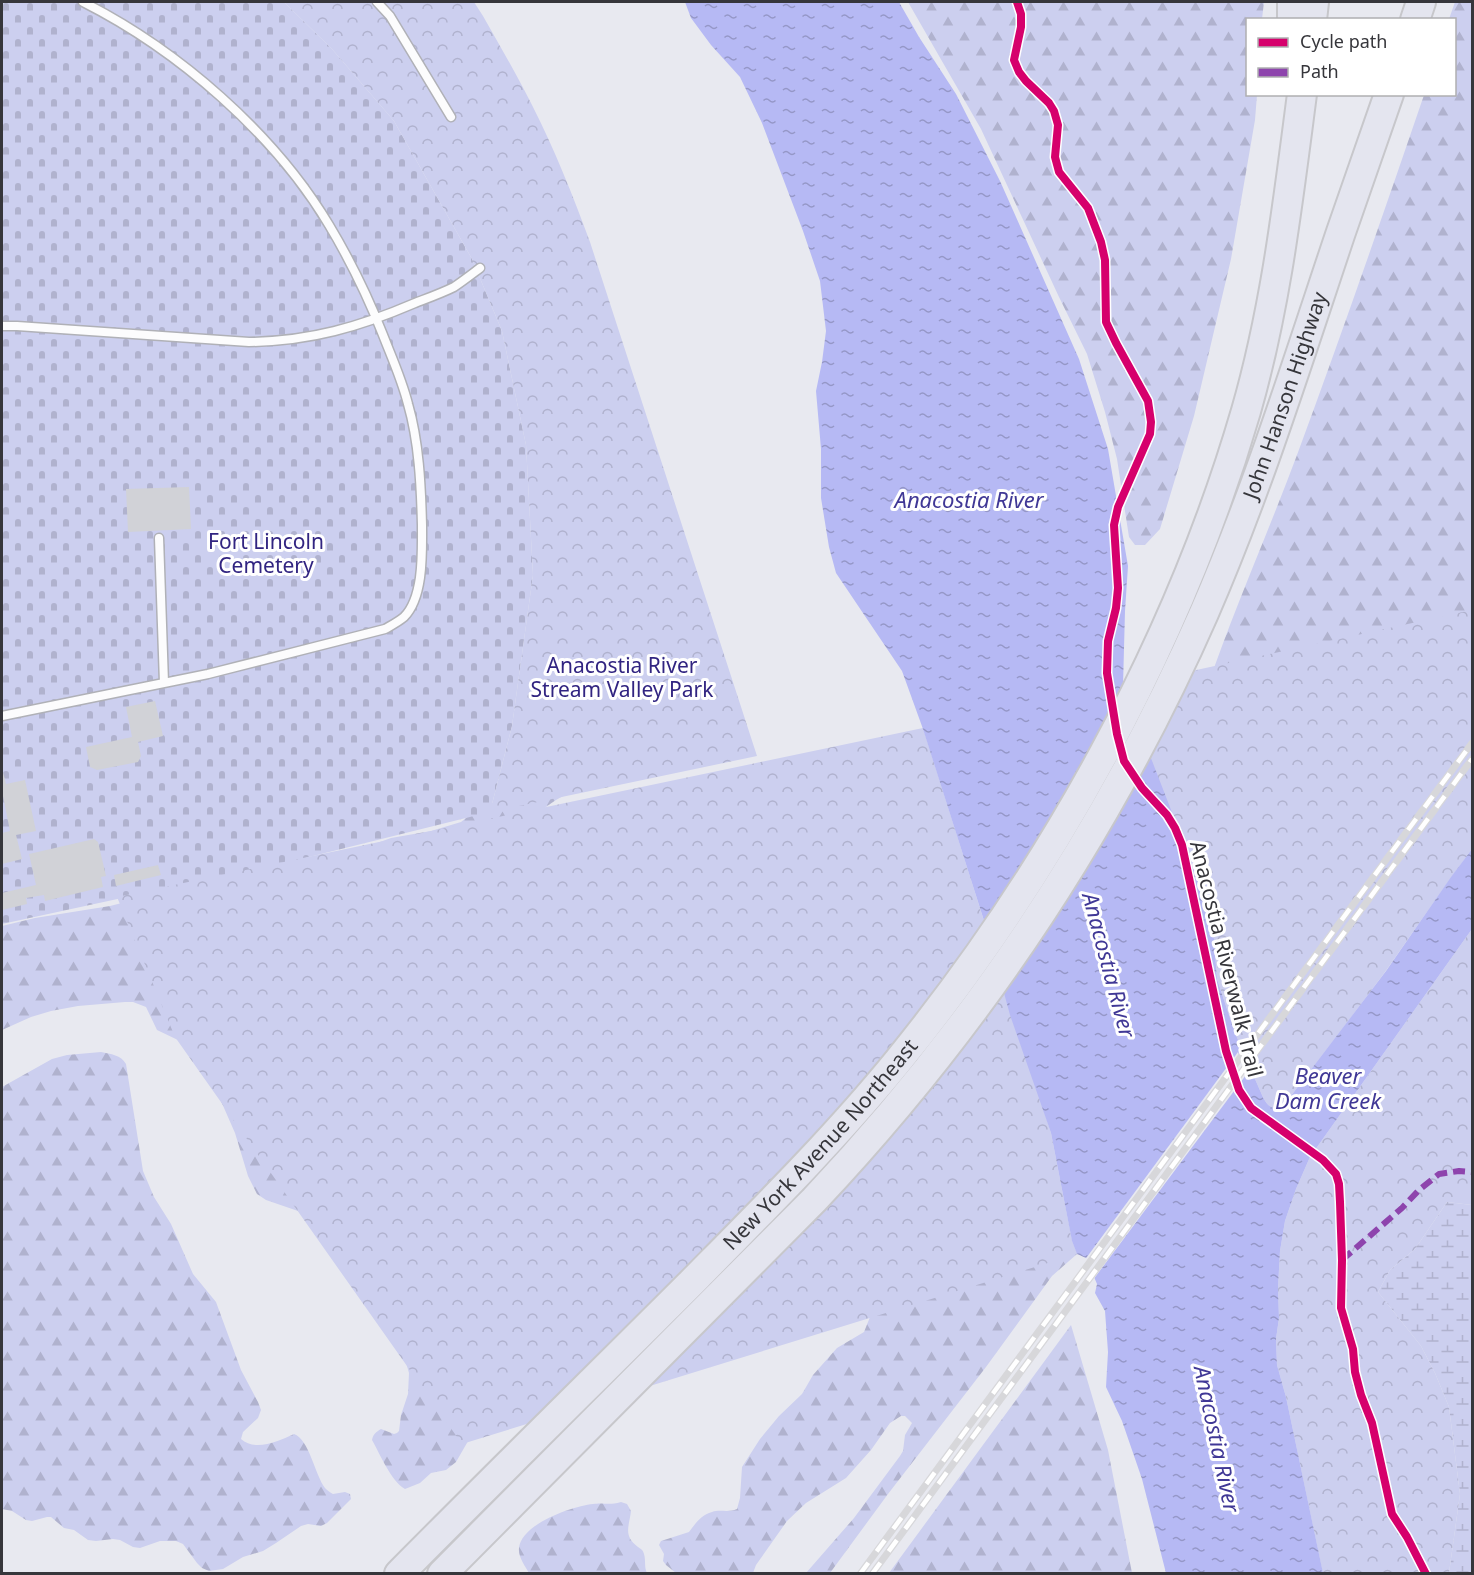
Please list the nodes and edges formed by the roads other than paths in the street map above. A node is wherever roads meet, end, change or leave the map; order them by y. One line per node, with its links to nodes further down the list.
1 (83, 2): 19 (lane)
2 (377, 2): 15 (lane)
3 (1292, 2): 7 (highway)
4 (1314, 2): 8 (highway)
5 (1402, 2): 9 (highway)
6 (1421, 2): 10 (highway)
7 (1293, 18)
8 (1312, 18)
9 (1398, 18)
10 (1416, 18)
11 (1292, 96): 17 (highway)
12 (1302, 96): 17 (highway, John Hanson Highway)
13 (1377, 96): 16 (highway)
14 (1388, 96): 16 (highway, John Hanson Highway)
15 (452, 117)
16 (1341, 232): 24 (highway, John Hanson Highway)
17 (1284, 233): 22 (highway, John Hanson Highway)
18 (480, 268): 19 (lane)
19 (377, 319): 20 (lane); 23 (lane)
20 (2, 326)
21 (159, 538): 23 (lane)
22 (1155, 649): 26 (highway, New York Avenue Northeast)
23 (164, 683): 25 (lane)
24 (1168, 690): 29 (highway, New York Avenue Northeast)
25 (2, 716)
26 (460, 1513): 27 (highway); 28 (highway, New York Avenue Northeast)
27 (383, 1574)
28 (399, 1574)
29 (442, 1574)

